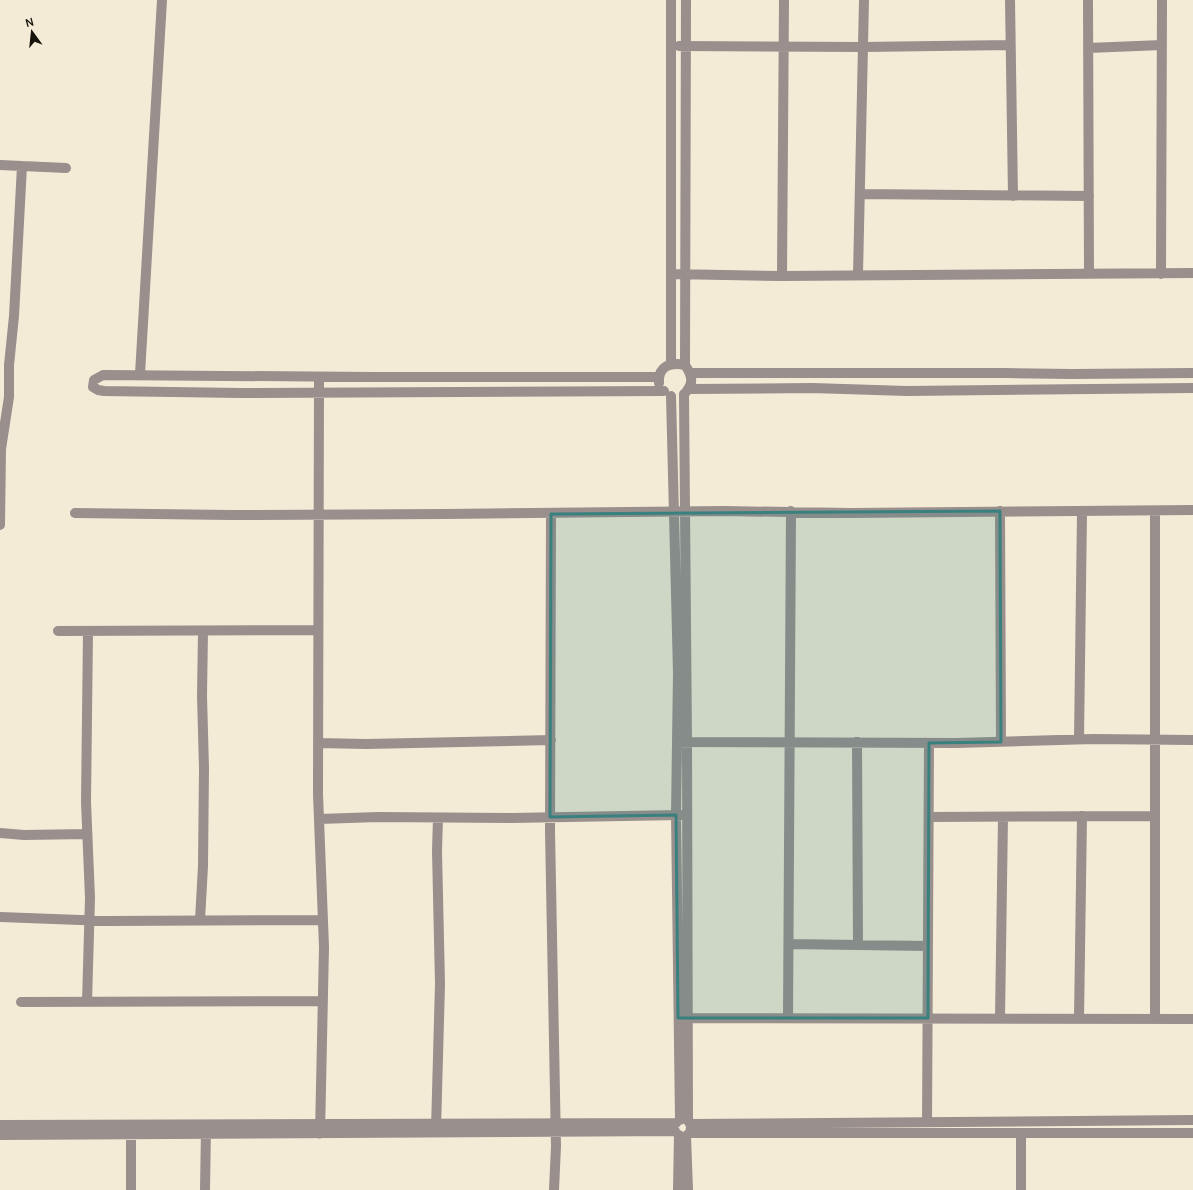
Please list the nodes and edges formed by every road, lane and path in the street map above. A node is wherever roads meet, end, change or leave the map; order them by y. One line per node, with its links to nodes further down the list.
1 (162, 0): 32 (street)
2 (671, 0): 11 (street)
3 (686, 0): 12 (street)
4 (784, 0): 13 (street)
5 (864, 0): 14 (street)
6 (1010, 0): 9 (street)
7 (1088, 0): 15 (street)
8 (1162, 0): 10 (street)
9 (1010, 45): 14 (street); 20 (street)
10 (1162, 45): 15 (street); 26 (street)
11 (671, 46): 12 (street); 23 (street)
12 (686, 46): 13 (street); 24 (street)
13 (783, 46): 14 (street); 28 (street)
14 (863, 47): 19 (street)
15 (1088, 48): 21 (street)
16 (0, 166): 17 (street)
17 (22, 166): 18 (street); 39 (street)
18 (66, 168)
19 (860, 194): 20 (street); 27 (street)
20 (1013, 196): 21 (street)
21 (1089, 196): 25 (street)
22 (1193, 273): 26 (street)
23 (672, 274): 24 (street); 29 (street)
24 (685, 274): 28 (street); 30 (street)
25 (1089, 274): 26 (street); 27 (street)
26 (1161, 274)
27 (858, 275): 28 (street)
28 (782, 276)
29 (672, 364): 30 (street); 34 (street)
30 (688, 369): 31 (street); 36 (street)
31 (1193, 373)
32 (140, 374): 33 (street); 37 (street)
33 (319, 376): 34 (street); 37 (street)
34 (659, 377): 38 (street)
35 (1193, 388): 36 (street)
36 (686, 391): 38 (street); 46 (street)
37 (319, 393): 38 (street); 49 (street)
38 (668, 394): 45 (street)
39 (4, 397): 40 (street)
40 (2, 423): 51 (street)
41 (1193, 510): 44 (street)
42 (791, 511): 43 (street); 46 (street); 62 (street)
43 (1000, 511): 47 (street); 64 (street)
44 (1155, 511): 47 (street); 58 (street)
45 (674, 512): 46 (street); 50 (street); 60 (street)
46 (685, 512): 61 (street)
47 (1082, 512): 56 (street)
48 (76, 513): 49 (street)
49 (319, 514): 50 (street); 53 (street)
50 (551, 514): 57 (street)
51 (0, 526)
52 (203, 630): 53 (street); 55 (street); 80 (street)
53 (318, 630): 65 (street)
54 (58, 631): 55 (street)
55 (88, 631): 77 (street)
56 (1080, 739): 58 (street); 64 (street)
57 (551, 740): 65 (street); 71 (street)
58 (1155, 740): 59 (street); 70 (street)
59 (1193, 740)
60 (676, 742): 61 (street); 67 (street)
61 (687, 742): 62 (street); 68 (street)
62 (790, 742): 63 (street); 82 (street)
63 (856, 742): 66 (street); 83 (street)
64 (1001, 742): 66 (street)
65 (318, 743): 74 (street)
66 (929, 743): 72 (street)
67 (676, 815): 68 (street); 71 (street); 88 (street)
68 (687, 815): 88 (street)
69 (1082, 816): 70 (street); 73 (street); 92 (street)
70 (1155, 816): 93 (street)
71 (550, 817): 75 (street); 99 (street)
72 (929, 817): 73 (street); 84 (street)
73 (1002, 817): 91 (street)
74 (319, 818): 75 (street); 81 (street)
75 (438, 818): 98 (street)
76 (0, 834): 77 (street)
77 (87, 834): 79 (street)
78 (0, 917): 79 (street)
79 (89, 920): 80 (street); 87 (street)
80 (200, 920): 81 (street)
81 (323, 920): 85 (street)
82 (789, 944): 83 (street); 89 (street)
83 (858, 945): 84 (street)
84 (928, 946): 90 (street)
85 (322, 1001): 87 (street); 103 (street)
86 (21, 1002): 87 (street)
87 (88, 1002)
88 (683, 1018): 89 (street); 100 (street)
89 (788, 1018): 90 (street)
90 (928, 1018): 91 (street); 96 (street)
91 (1000, 1018): 92 (street)
92 (1079, 1019): 93 (street)
93 (1155, 1019): 94 (street)
94 (1193, 1019)
95 (1193, 1120): 96 (street)
96 (927, 1122): 100 (street); 105 (street)
97 (0, 1124): 101 (street)
98 (436, 1128): 99 (street); 103 (street)
99 (555, 1128): 100 (street); 110 (street)
100 (683, 1128): 105 (street); 111 (street); 112 (street)
101 (131, 1129): 102 (street); 107 (street); 108 (street)
102 (206, 1129): 103 (street); 109 (street)
103 (320, 1129)
104 (1193, 1133): 106 (street)
105 (927, 1134): 106 (street)
106 (1021, 1134): 113 (street)
107 (0, 1135)
108 (131, 1190)
109 (205, 1190)
110 (554, 1190)
111 (678, 1190)
112 (688, 1190)
113 (1021, 1190)

